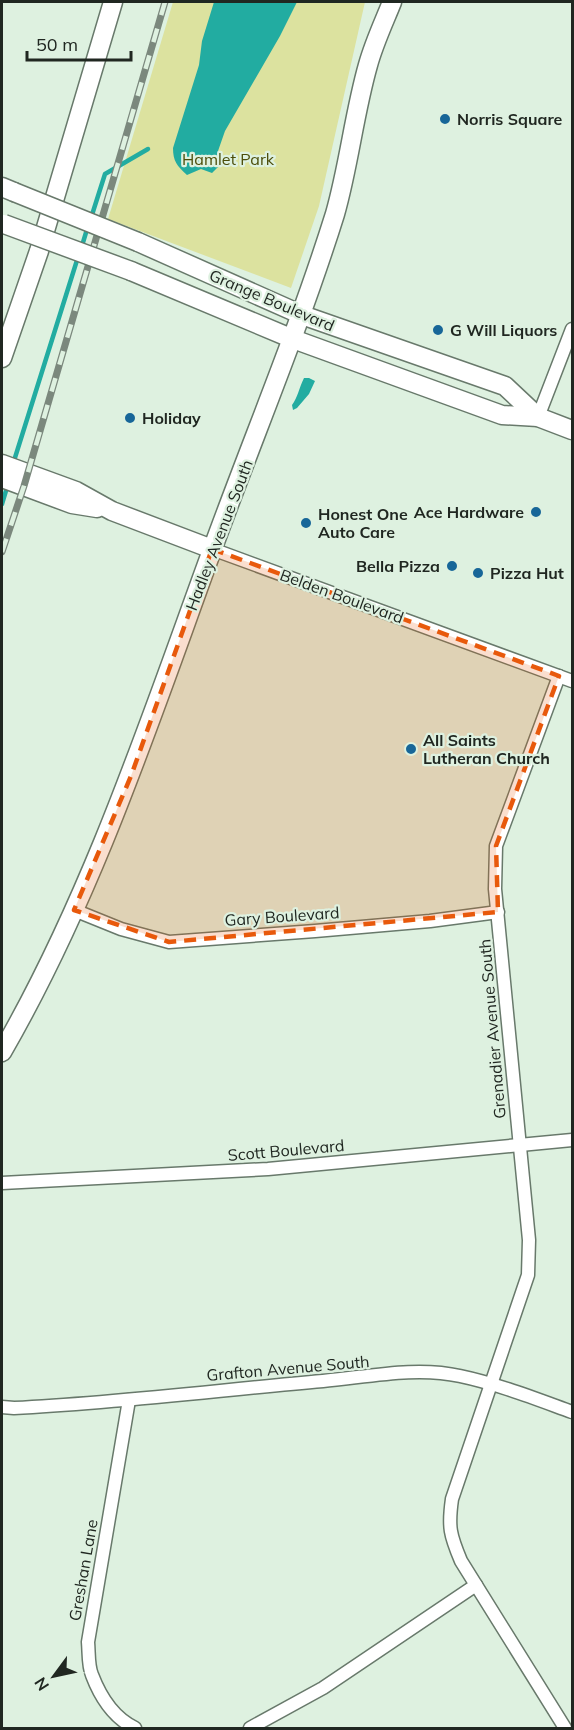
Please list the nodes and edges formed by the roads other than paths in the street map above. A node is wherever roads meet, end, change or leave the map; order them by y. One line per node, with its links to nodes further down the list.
1 (113, 2): 8 (street)
2 (392, 2): 5 (street, Hadley Avenue South)
3 (8, 190): 5 (street, Grange Boulevard, bridge)
4 (3, 224): 7 (street, Grange Boulevard, bridge)
5 (302, 315): 7 (street, Hadley Avenue South); 9 (street, Grange Boulevard)
6 (573, 329): 9 (street)
7 (293, 339): 9 (street, Grange Boulevard); 14 (street, Hadley Avenue South)
8 (2, 358)
9 (538, 417): 10 (street, Grange Boulevard)
10 (573, 430)
11 (2, 464): 13 (street, Belden Boulevard)
12 (2, 478): 13 (street, Belden Boulevard)
13 (112, 511): 14 (street, Belden Boulevard)
14 (212, 549): 15 (street, Belden Boulevard); 17 (street, Hadley Avenue South)
15 (559, 676): 16 (street, Belden Boulevard); 18 (street, Grenadier Avenue South)
16 (573, 681)
17 (74, 910): 18 (street, Gary Boulevard); 19 (street, Hadley Avenue South)
18 (498, 912): 21 (street, Grenadier Avenue South)
19 (2, 1052)
20 (573, 1140): 21 (street, Scott Boulevard)
21 (519, 1145): 22 (street, Scott Boulevard); 23 (street, Grenadier Avenue South)
22 (2, 1183)
23 (492, 1385): 24 (street, Grafton Avenue South); 26 (street, Grafton Avenue South); 27 (street, Grenadier Avenue South)
24 (129, 1400): 25 (street, Grafton Avenue South); 28 (street, Greshan Lane)
25 (2, 1407)
26 (573, 1412)
27 (476, 1585): 29 (street); 30 (street, Grenadier Avenue South)
28 (135, 1728)
29 (250, 1728)
30 (565, 1728)

